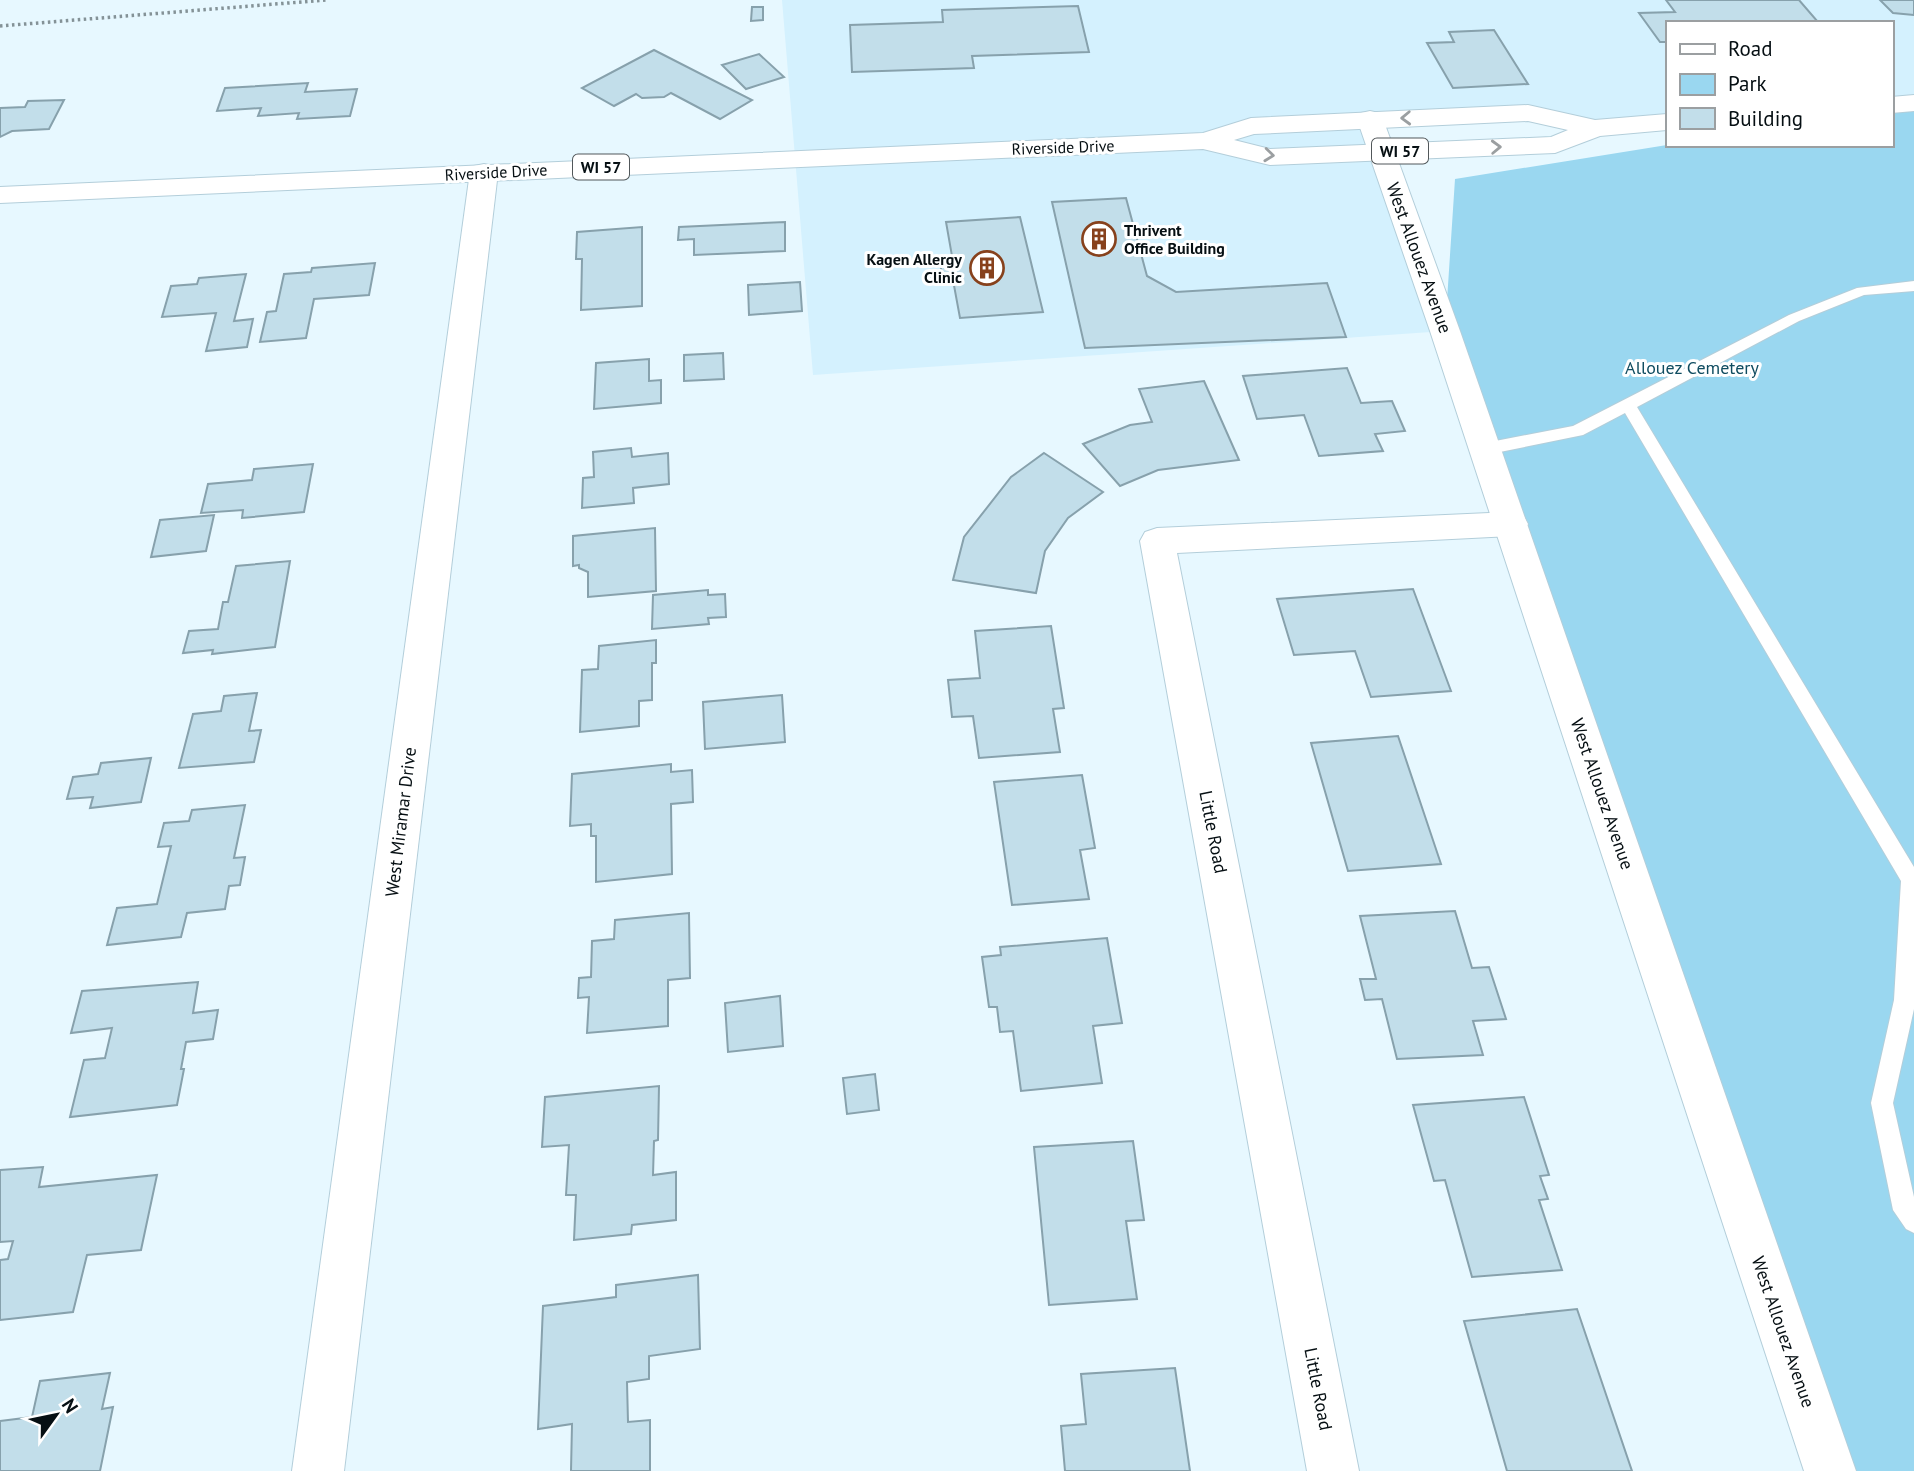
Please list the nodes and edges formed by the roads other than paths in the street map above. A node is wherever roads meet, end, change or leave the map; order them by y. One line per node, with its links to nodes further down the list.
1 (1914, 103): 2 (street)
2 (1893, 105)
3 (1370, 119): 5 (street, Riverside Drive / WI 57, one-way to 3); 6 (street, Riverside Drive / WI 57); 7 (street, West Allouez Avenue)
4 (1666, 122): 5 (street, Riverside Drive / WI 57)
5 (1595, 128): 7 (street, Riverside Drive / WI 57, one-way to 5)
6 (1203, 141): 7 (street, Riverside Drive / WI 57, one-way to 7); 8 (street, Riverside Drive / WI 57)
7 (1382, 152): 12 (street, West Allouez Avenue)
8 (484, 172): 9 (street, Riverside Drive / WI 57); 16 (street, West Miramar Drive)
9 (0, 195)
10 (1914, 286): 11 (lane)
11 (1628, 405): 12 (lane); 14 (lane)
12 (1485, 449): 13 (street, West Allouez Avenue)
13 (1511, 524): 17 (street, Little Road); 18 (street, West Allouez Avenue)
14 (1913, 877): 15 (lane)
15 (1914, 1221)
16 (318, 1471)
17 (1333, 1471)
18 (1830, 1471)

